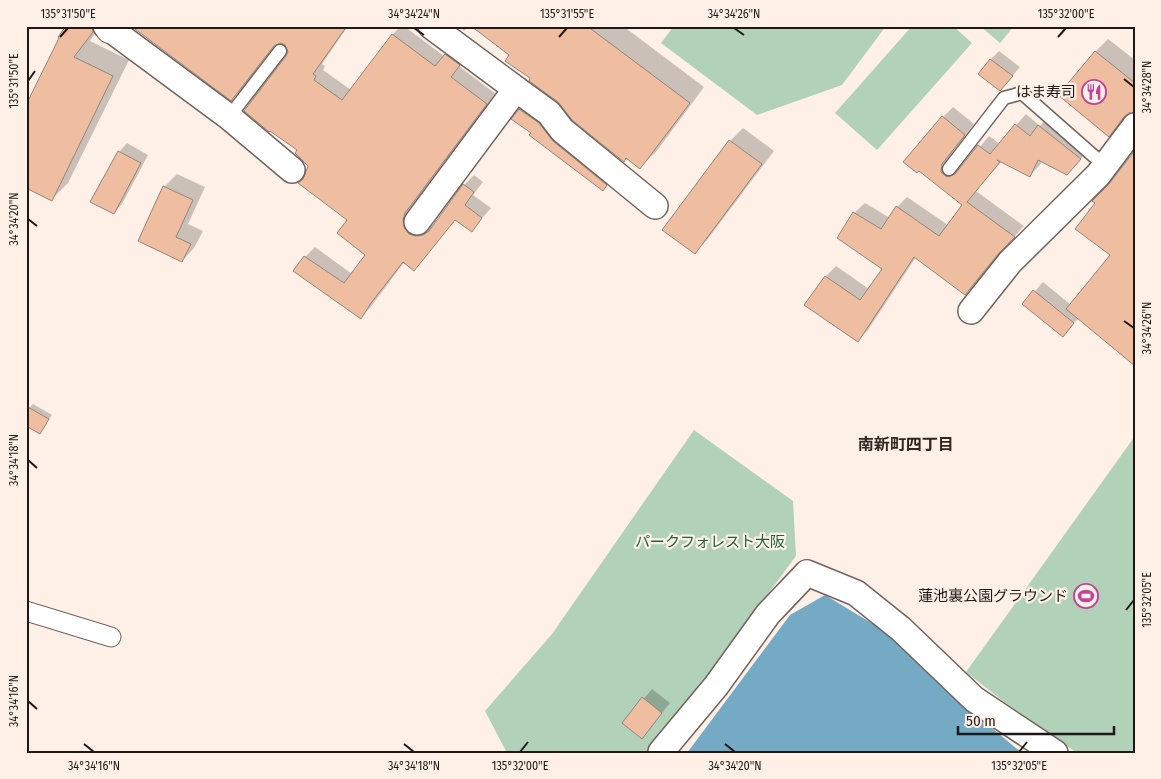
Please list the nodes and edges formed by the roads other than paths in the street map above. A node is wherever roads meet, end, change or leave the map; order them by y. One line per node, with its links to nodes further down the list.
1 (431, 26): 4 (street)
2 (110, 27): 5 (street)
3 (280, 51): 5 (lane)
4 (516, 89): 10 (street); 11 (street)
5 (229, 117): 9 (street)
6 (1135, 126): 7 (street)
7 (1105, 166): 8 (lane); 12 (street)
8 (949, 169)
9 (292, 170)
10 (655, 206)
11 (417, 222)
12 (971, 311)
13 (26, 610): 14 (street)
14 (111, 637)
15 (661, 752): 16 (street)
16 (1055, 753)

